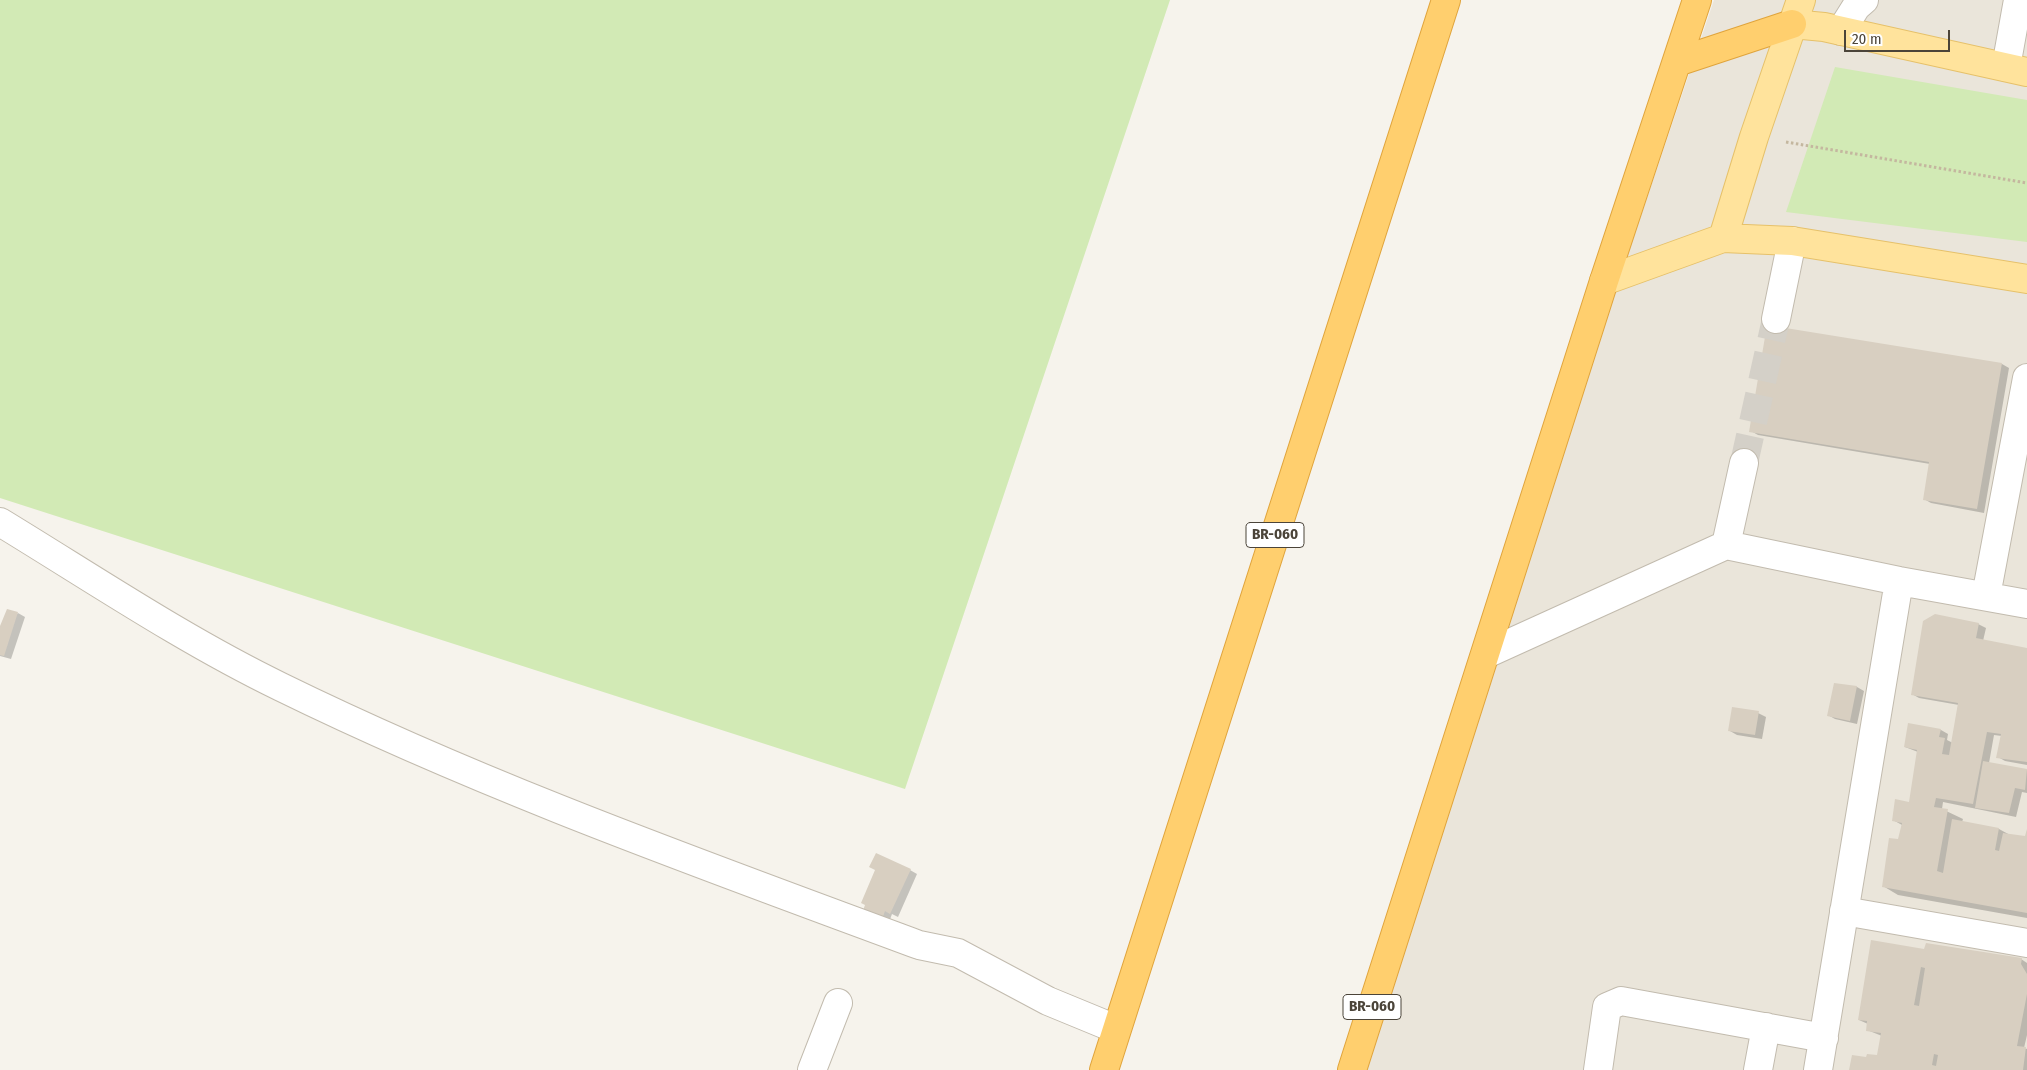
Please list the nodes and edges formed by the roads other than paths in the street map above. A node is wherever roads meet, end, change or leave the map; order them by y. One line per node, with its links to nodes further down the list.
1 (1446, 0): 26 (highway, BR-060)
2 (1697, 0): 7 (highway, BR-060)
3 (1864, 0): 6 (street)
4 (2018, 0): 8 (street)
5 (1796, 12): 6 (main road); 7 (highway); 9 (main road)
6 (1841, 31): 8 (main road)
7 (1677, 62): 12 (highway, BR-060)
8 (2016, 70)
9 (1723, 238): 10 (main road); 12 (main road)
10 (1792, 241): 11 (main road); 13 (street)
11 (2027, 279)
12 (1604, 280): 21 (highway, BR-060)
13 (1776, 319)
14 (2027, 378): 19 (street)
15 (1744, 463): 17 (street)
16 (0, 522): 26 (street)
17 (1726, 545): 18 (street); 21 (street)
18 (1900, 581): 19 (street); 22 (street)
19 (1986, 596): 20 (street)
20 (2027, 604)
21 (1486, 654): 30 (highway, BR-060)
22 (1844, 911): 23 (street); 27 (street)
23 (2027, 943)
24 (838, 1002): 28 (street)
25 (1766, 1027): 27 (street); 31 (street); 32 (street)
26 (1116, 1029): 29 (highway, BR-060)
27 (1824, 1038): 33 (street)
28 (812, 1070)
29 (1104, 1070)
30 (1352, 1070)
31 (1598, 1070)
32 (1758, 1070)
33 (1818, 1070)

